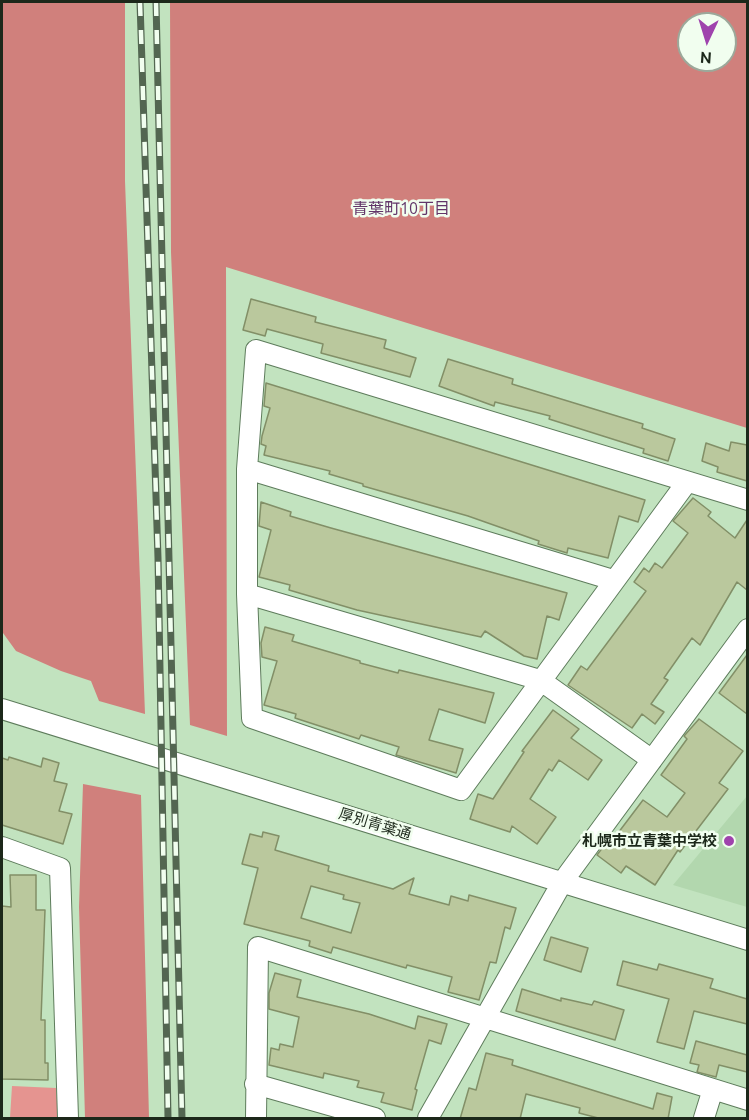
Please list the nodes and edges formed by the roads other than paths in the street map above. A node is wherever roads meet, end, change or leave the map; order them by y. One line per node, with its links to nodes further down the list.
1 (247, 469): 2 (street); 4 (street); 5 (street)
2 (687, 482): 3 (street); 4 (street)
3 (747, 500)
4 (613, 580): 7 (street)
5 (247, 594): 7 (street); 7 (street)
6 (747, 629): 9 (street)
7 (540, 680): 9 (street)
8 (2, 709): 11 (street, 厚別青葉通)
9 (652, 760): 11 (street)
10 (2, 847): 17 (street)
11 (562, 881): 12 (street, 厚別青葉通); 13 (street)
12 (747, 940)
13 (487, 1017): 14 (street); 15 (street); 20 (street)
14 (255, 1084): 18 (street); 19 (street)
15 (713, 1089): 16 (street); 21 (street)
16 (747, 1100)
17 (68, 1119)
18 (256, 1119)
19 (375, 1119)
20 (428, 1119)
21 (704, 1119)

